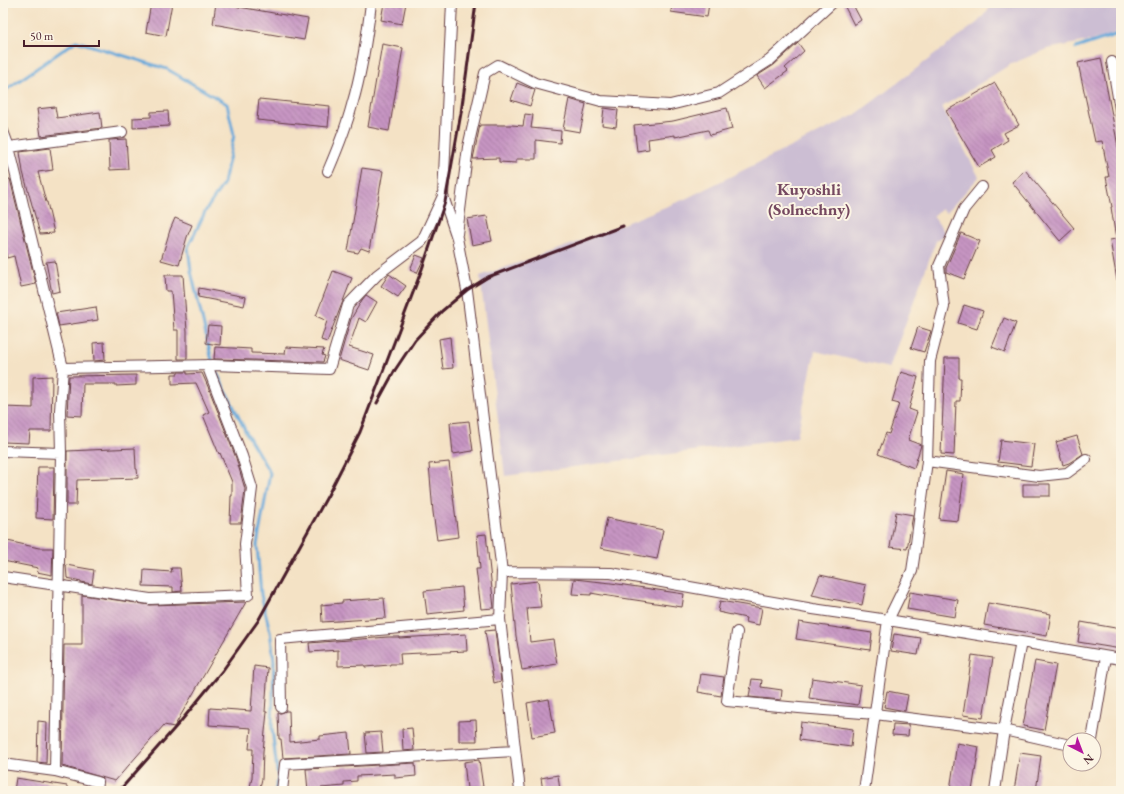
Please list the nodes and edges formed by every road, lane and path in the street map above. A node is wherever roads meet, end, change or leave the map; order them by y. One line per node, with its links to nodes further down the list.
1 (371, 3): 9 (street)
2 (452, 3): 11 (street)
3 (832, 3): 12 (street)
4 (1112, 62): 5 (street)
5 (1121, 115)
6 (3, 131): 8 (street)
7 (122, 132): 8 (street)
8 (9, 147): 14 (street)
9 (328, 172)
10 (982, 187): 18 (street)
11 (443, 196): 12 (street); 13 (street)
12 (456, 238): 19 (street)
13 (206, 365): 14 (street); 21 (street)
14 (63, 368): 16 (street)
15 (3, 451): 16 (street)
16 (61, 453): 21 (street)
17 (1086, 459): 18 (street)
18 (927, 462): 23 (street)
19 (502, 572): 22 (street); 23 (street)
20 (3, 577): 21 (street)
21 (58, 586): 35 (street)
22 (500, 619): 28 (street); 33 (street)
23 (888, 620): 25 (street); 29 (street)
24 (737, 632): 29 (street)
25 (1021, 642): 26 (street); 30 (street)
26 (1106, 657): 27 (street); 31 (street)
27 (1121, 659)
28 (281, 706)
29 (875, 714): 30 (street); 39 (street)
30 (1004, 730): 32 (street); 40 (street)
31 (1093, 732)
32 (1062, 744)
33 (516, 751): 37 (street); 38 (street)
34 (3, 764): 35 (street)
35 (55, 771): 36 (street)
36 (97, 791)
37 (282, 791)
38 (520, 791)
39 (864, 791)
40 (996, 791)

